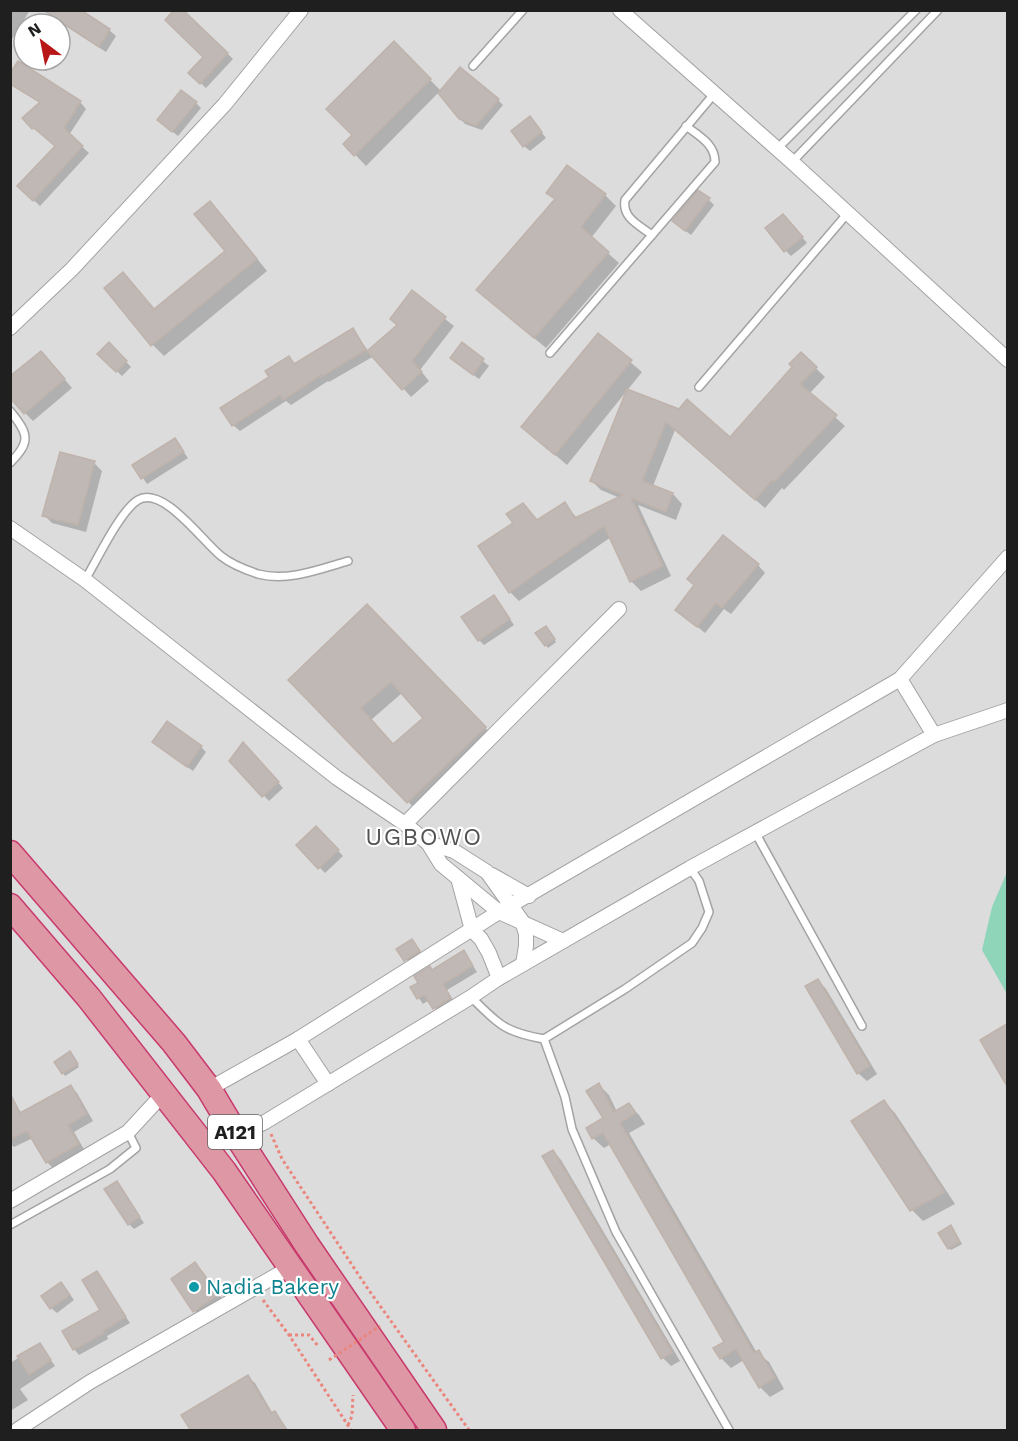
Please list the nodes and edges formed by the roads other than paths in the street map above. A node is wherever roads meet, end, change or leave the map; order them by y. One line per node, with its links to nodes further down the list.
1 (301, 10): 13 (street)
2 (523, 10): 6 (lane)
3 (620, 10): 7 (street)
4 (916, 10): 9 (lane)
5 (938, 10): 10 (lane)
6 (473, 66)
7 (714, 94): 8 (lane); 9 (street)
8 (686, 126): 12 (lane); 12 (lane)
9 (777, 149): 10 (street)
10 (792, 162): 11 (street)
11 (847, 214): 15 (street); 16 (lane)
12 (652, 235): 14 (lane)
13 (10, 328)
14 (550, 353)
15 (1008, 360)
16 (699, 387)
17 (10, 411): 18 (lane)
18 (10, 463)
19 (10, 528): 22 (street)
20 (1008, 557): 24 (street)
21 (348, 561): 22 (lane)
22 (85, 580): 27 (street)
23 (619, 609): 27 (street)
24 (900, 679): 26 (street); 34 (street)
25 (1008, 710): 26 (street)
26 (933, 735): 28 (street)
27 (405, 824): 29 (street)
28 (755, 832): 31 (street); 43 (lane)
29 (428, 843): 32 (street); 33 (street)
30 (10, 853): 47 (highway, A121)
31 (690, 868): 39 (street); 45 (lane)
32 (487, 872): 34 (street); 36 (street)
33 (457, 878): 36 (street); 38 (street)
34 (529, 896): 36 (street)
35 (10, 906): 48 (highway, A121)
36 (505, 909): 37 (street); 38 (street)
37 (522, 921): 39 (street); 40 (street)
38 (472, 930): 41 (street); 44 (street)
39 (563, 941): 40 (street)
40 (523, 964): 41 (street)
41 (499, 978): 42 (street)
42 (471, 997): 45 (lane); 46 (street)
43 (862, 1026)
44 (298, 1039): 46 (street); 47 (street)
45 (544, 1039): 57 (lane)
46 (328, 1084): 50 (street)
47 (209, 1089): 50 (highway, A121)
48 (164, 1094): 49 (street); 53 (highway, A121)
49 (128, 1132): 51 (street); 52 (lane)
50 (237, 1136): 56 (highway, A121)
51 (10, 1201)
52 (10, 1226)
53 (291, 1267): 54 (street); 55 (highway, A121)
54 (17, 1431)
55 (403, 1431)
56 (434, 1431)
57 (729, 1431)

